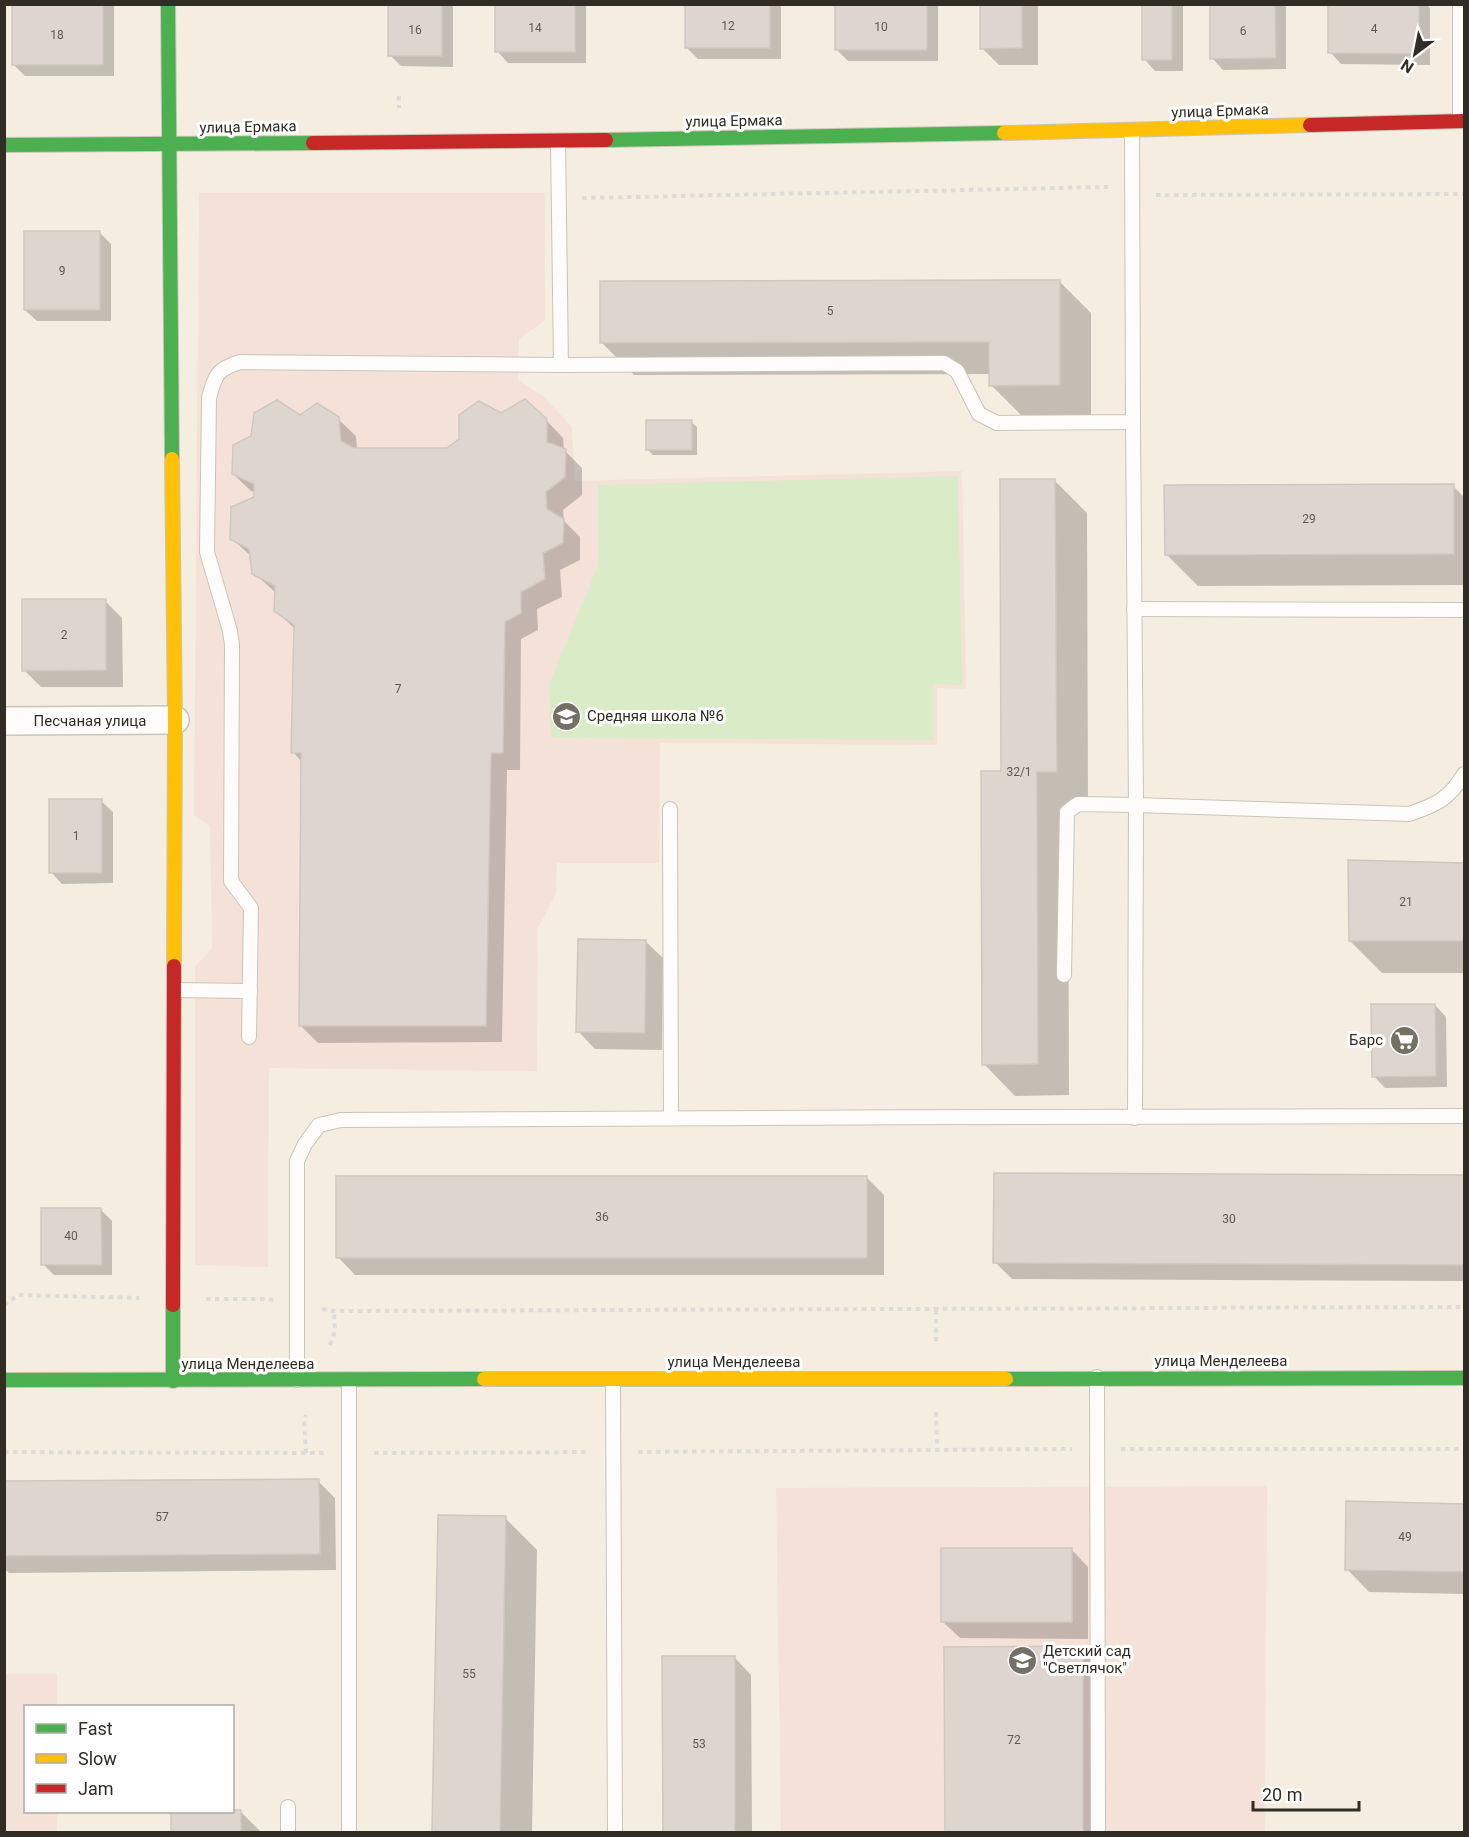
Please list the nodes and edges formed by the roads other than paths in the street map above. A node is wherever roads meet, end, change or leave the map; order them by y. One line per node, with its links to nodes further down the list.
1 (168, 4): 6 (street)
2 (1460, 4): 3 (lane)
3 (1462, 121): 4 (street, улица Ермака)
4 (1132, 130): 5 (street, улица Ермака); 9 (lane)
5 (558, 141): 6 (street, улица Ермака); 8 (lane)
6 (170, 144): 7 (street, улица Ермака); 12 (street)
7 (4, 145)
8 (561, 365): 9 (lane); 19 (lane)
9 (1133, 422): 10 (lane)
10 (1134, 609): 11 (lane); 15 (lane)
11 (1464, 610)
12 (175, 720): 13 (street, Песчаная улица); 18 (street)
13 (4, 721)
14 (1464, 774): 15 (lane)
15 (1136, 805): 17 (lane); 23 (lane)
16 (670, 809): 21 (lane)
17 (1064, 975)
18 (174, 990): 19 (lane); 30 (street)
19 (250, 991): 20 (lane)
20 (249, 1037)
21 (671, 1116): 23 (lane); 28 (lane)
22 (1464, 1116): 23 (lane)
23 (1135, 1118)
24 (1097, 1377): 25 (street, улица Менделеева); 26 (street, улица Менделеева); 35 (lane)
25 (1464, 1378)
26 (613, 1379): 29 (street, улица Менделеева); 34 (lane)
27 (4, 1380): 30 (street, улица Менделеева)
28 (297, 1380): 29 (street, улица Менделеева); 30 (street, улица Менделеева)
29 (349, 1380): 33 (lane)
30 (173, 1381)
31 (288, 1807): 32 (lane)
32 (288, 1833)
33 (349, 1833)
34 (615, 1833)
35 (1098, 1833)

